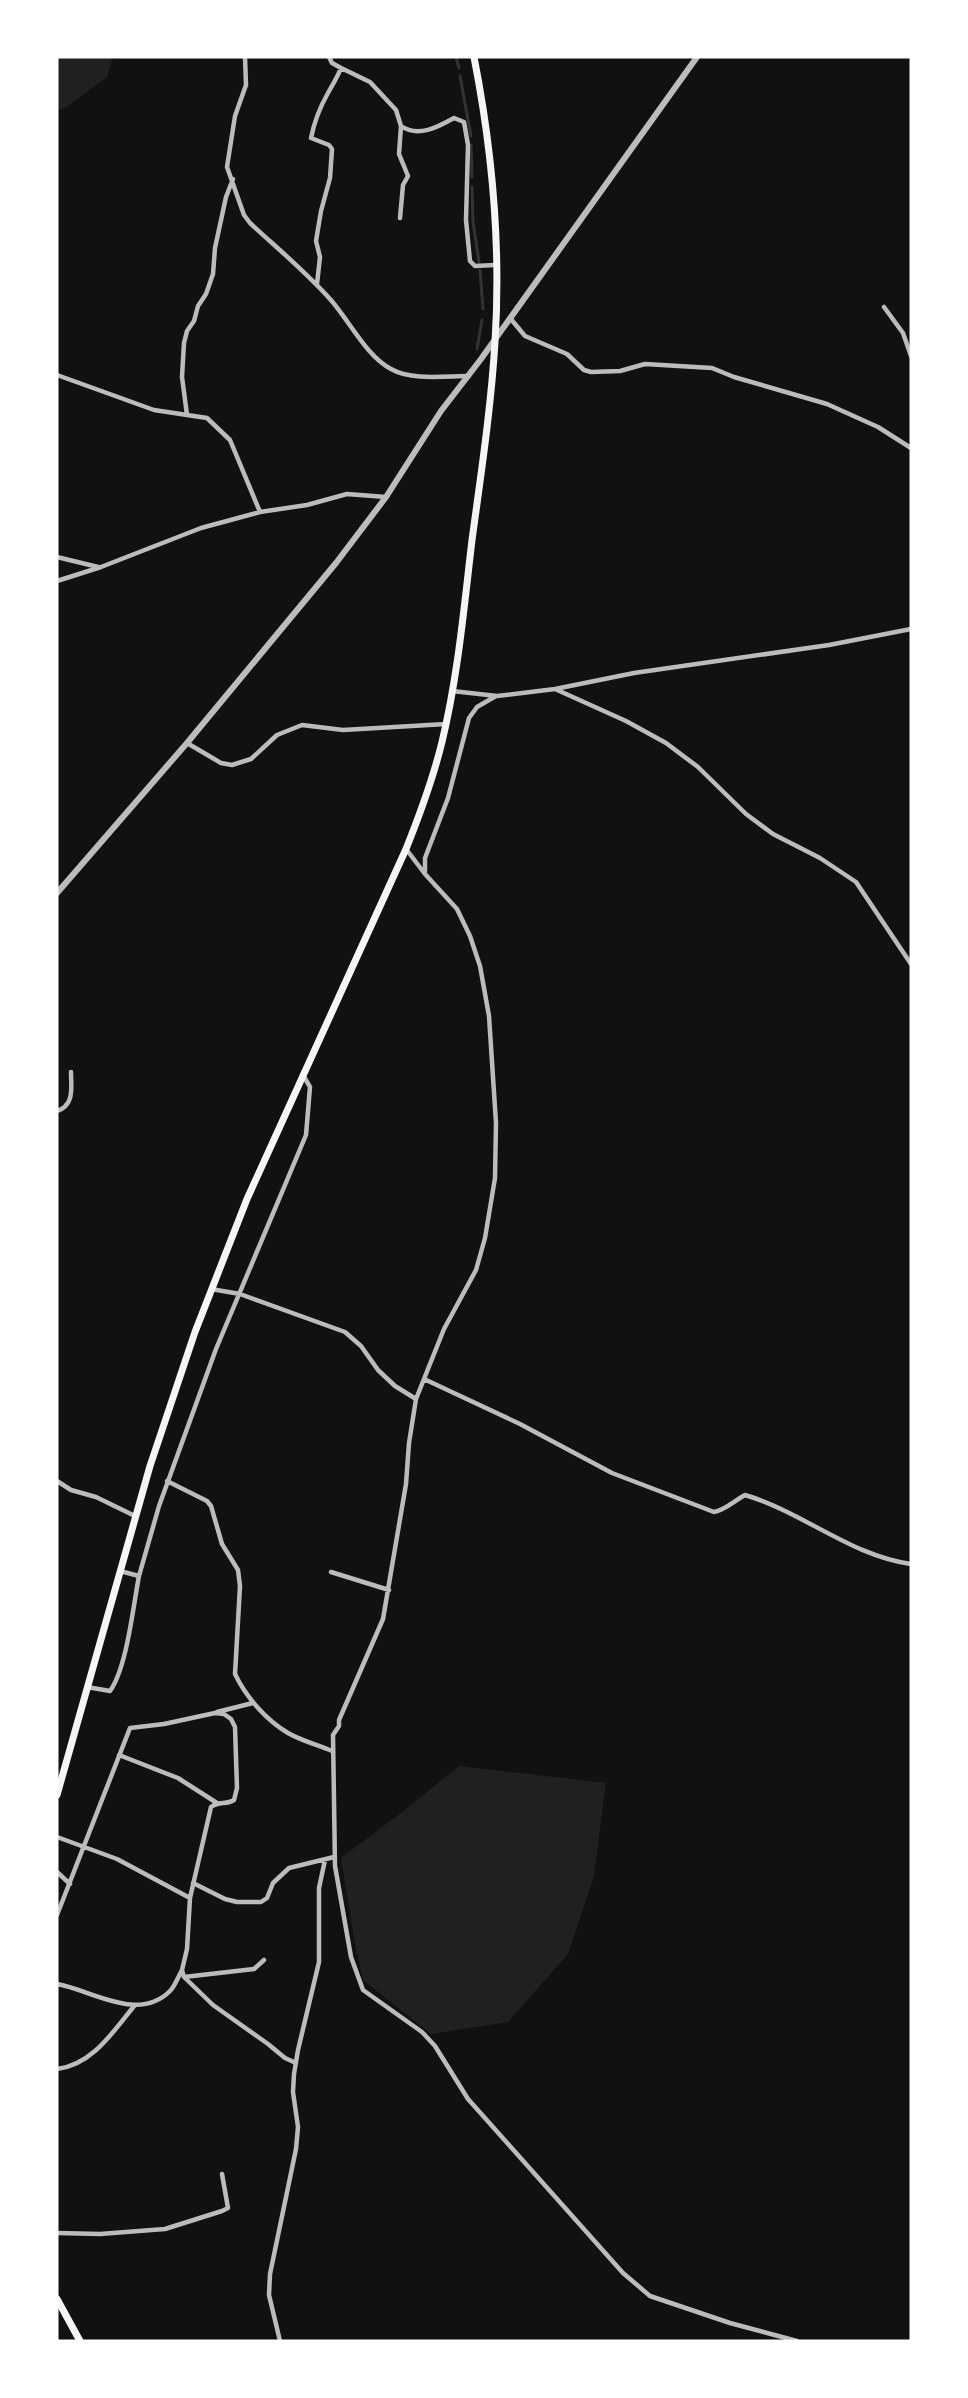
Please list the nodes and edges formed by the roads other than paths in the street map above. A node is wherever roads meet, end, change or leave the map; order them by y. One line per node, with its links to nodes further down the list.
1 (245, 57): 7 (street)
2 (328, 57): 5 (street)
3 (474, 57): 9 (main road)
4 (697, 57): 12 (street)
5 (341, 68): 6 (street); 10 (street)
6 (401, 126): 8 (street); 9 (street)
7 (232, 179): 10 (street); 17 (street)
8 (400, 218)
9 (495, 265): 13 (main road)
10 (316, 284): 16 (street)
11 (884, 307): 14 (street)
12 (510, 318): 13 (street); 18 (street)
13 (495, 340): 16 (street); 26 (main road)
14 (911, 356)
15 (57, 375): 17 (street)
16 (468, 376): 19 (street)
17 (187, 415): 20 (street)
18 (911, 448)
19 (386, 497): 20 (street); 29 (street)
20 (260, 512): 22 (street)
21 (57, 557): 22 (street)
22 (101, 567): 23 (street)
23 (57, 581)
24 (911, 629): 25 (street)
25 (555, 689): 27 (street); 33 (street)
26 (452, 691): 27 (street); 28 (main road)
27 (497, 696): 31 (street)
28 (446, 724): 29 (street); 30 (main road)
29 (187, 743): 32 (street)
30 (406, 849): 31 (street); 35 (main road)
31 (425, 874): 39 (street)
32 (57, 893)
33 (911, 964)
34 (71, 1072): 36 (street)
35 (303, 1074): 37 (main road); 38 (street)
36 (57, 1111)
37 (211, 1289): 38 (street); 43 (main road)
38 (240, 1294): 40 (street); 42 (street)
39 (424, 1380): 40 (street); 44 (street)
40 (416, 1399): 48 (street)
41 (57, 1481): 43 (street)
42 (168, 1481): 47 (street); 50 (street)
43 (135, 1516): 45 (main road)
44 (911, 1564)
45 (120, 1571): 47 (street); 49 (main road)
46 (331, 1572): 48 (street)
47 (139, 1576): 49 (street)
48 (388, 1590): 52 (street)
49 (87, 1687): 54 (main road)
50 (253, 1703): 51 (street); 52 (street)
51 (215, 1713): 53 (street); 55 (street)
52 (332, 1751): 58 (street)
53 (119, 1755): 55 (street); 57 (street)
54 (57, 1795)
55 (217, 1803): 61 (street)
56 (57, 1837): 57 (street)
57 (86, 1846): 62 (street); 63 (street)
58 (334, 1857): 59 (street); 77 (street)
59 (325, 1860): 61 (street); 70 (street)
60 (57, 1872): 62 (street)
61 (193, 1883): 63 (street)
62 (70, 1884): 64 (street)
63 (190, 1898): 66 (street)
64 (57, 1915)
65 (264, 1960): 67 (street)
66 (182, 1970): 67 (street); 69 (street)
67 (184, 1977): 70 (street)
68 (57, 1984): 69 (street)
69 (135, 2005): 71 (street)
70 (296, 2063): 76 (street)
71 (57, 2068)
72 (222, 2175): 73 (street)
73 (57, 2234)
74 (58, 2303): 75 (main road)
75 (80, 2341)
76 (280, 2341)
77 (797, 2341)

